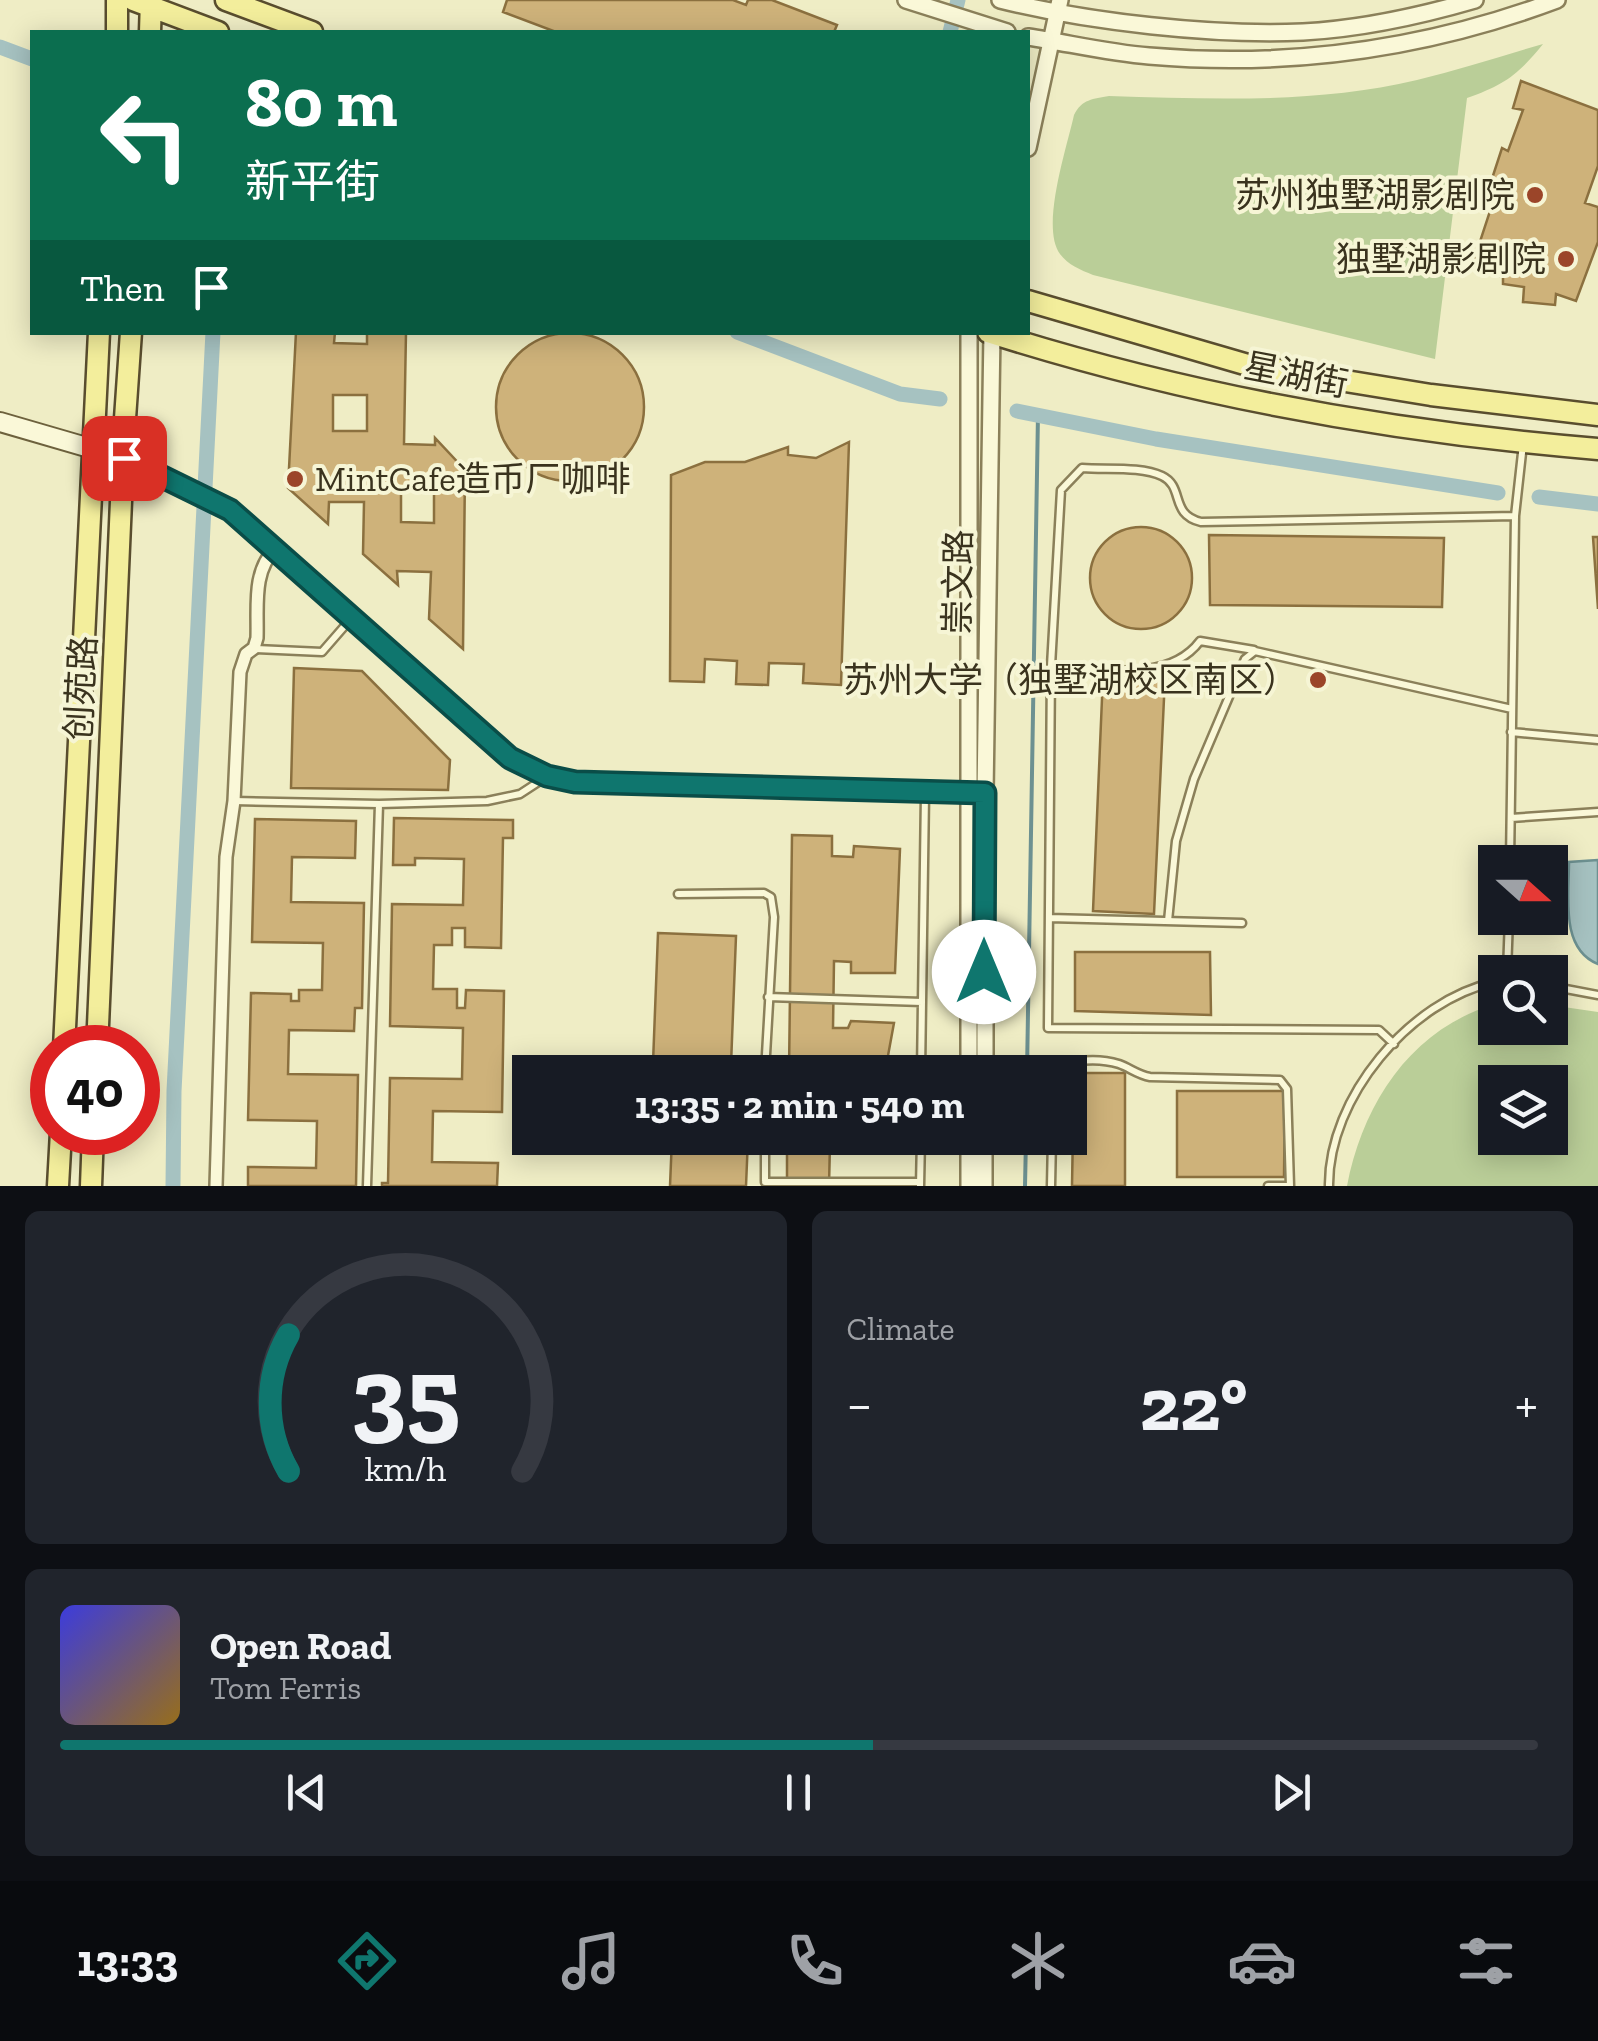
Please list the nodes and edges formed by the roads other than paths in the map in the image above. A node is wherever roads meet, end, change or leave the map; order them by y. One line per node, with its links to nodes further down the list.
1 (117, 0): 10 (main road)
2 (226, 0): 13 (main road)
3 (906, 0): 14 (street)
4 (1000, 0): 8 (street)
5 (1475, 0): 9 (street)
6 (1557, 0): 17 (street)
7 (145, 2): 11 (main road); 12 (main road)
8 (1021, 2): 9 (street); 15 (street)
9 (1059, 6): 17 (street)
10 (118, 30)
11 (150, 30)
12 (213, 30)
13 (307, 30)
14 (1000, 30)
15 (1015, 30)
16 (1030, 36): 17 (street)
17 (1051, 40): 18 (street)
18 (1030, 139)
19 (1030, 302): 25 (main road, 星湖街)
20 (98, 335): 28 (main road, 创苑路)
21 (132, 335): 30 (main road, 创苑路)
22 (970, 335): 42 (street, 崇文路)
23 (991, 335): 42 (street, 崇文路)
24 (998, 335): 27 (main road, 星湖街)
25 (1598, 415)
26 (0, 422): 28 (main road)
27 (1523, 442): 29 (main road, 星湖街); 31 (lane)
28 (91, 446): 30 (main road); 57 (main road, 创苑路)
29 (1598, 449)
30 (124, 458): 32 (main road); 58 (main road, 创苑路)
31 (1515, 516): 36 (lane); 37 (lane)
32 (276, 548): 33 (main road); 34 (street)
33 (351, 619): 34 (lane); 40 (main road)
34 (254, 648): 43 (street)
35 (1255, 651): 36 (lane); 37 (lane); 50 (lane)
36 (1050, 666): 49 (lane)
37 (1512, 710): 38 (lane)
38 (1512, 732): 39 (lane); 46 (lane)
39 (1598, 740)
40 (547, 776): 41 (main road); 44 (lane)
41 (924, 792): 42 (main road); 56 (lane)
42 (977, 793): 62 (street, 崇文路); 63 (street, 崇文路)
43 (234, 801): 44 (lane); 76 (street)
44 (379, 804): 77 (lane)
45 (1598, 812): 46 (lane)
46 (1511, 818): 47 (lane)
47 (1510, 845)
48 (678, 894): 55 (lane)
49 (1048, 918): 50 (lane); 59 (lane)
50 (1168, 921): 51 (lane)
51 (1242, 924)
52 (1478, 986): 59 (lane)
53 (1568, 989): 54 (lane)
54 (1598, 995)
55 (768, 997): 56 (lane); 60 (lane)
56 (922, 1002): 61 (lane)
57 (65, 1025)
58 (98, 1025)
59 (1394, 1044): 83 (lane)
60 (766, 1055)
61 (922, 1055)
62 (969, 1055)
63 (984, 1055)
64 (1087, 1061): 82 (lane)
65 (60, 1155): 74 (main road)
66 (92, 1155): 75 (main road)
67 (765, 1155): 72 (lane)
68 (921, 1155): 73 (lane)
69 (969, 1155): 78 (street)
70 (984, 1155): 79 (street)
71 (1052, 1155): 80 (lane)
72 (764, 1184): 73 (lane)
73 (920, 1184)
74 (58, 1186)
75 (91, 1186)
76 (216, 1186)
77 (367, 1186)
78 (969, 1186)
79 (984, 1186)
80 (1051, 1186)
81 (1268, 1186): 82 (lane)
82 (1290, 1186)
83 (1329, 1186)

